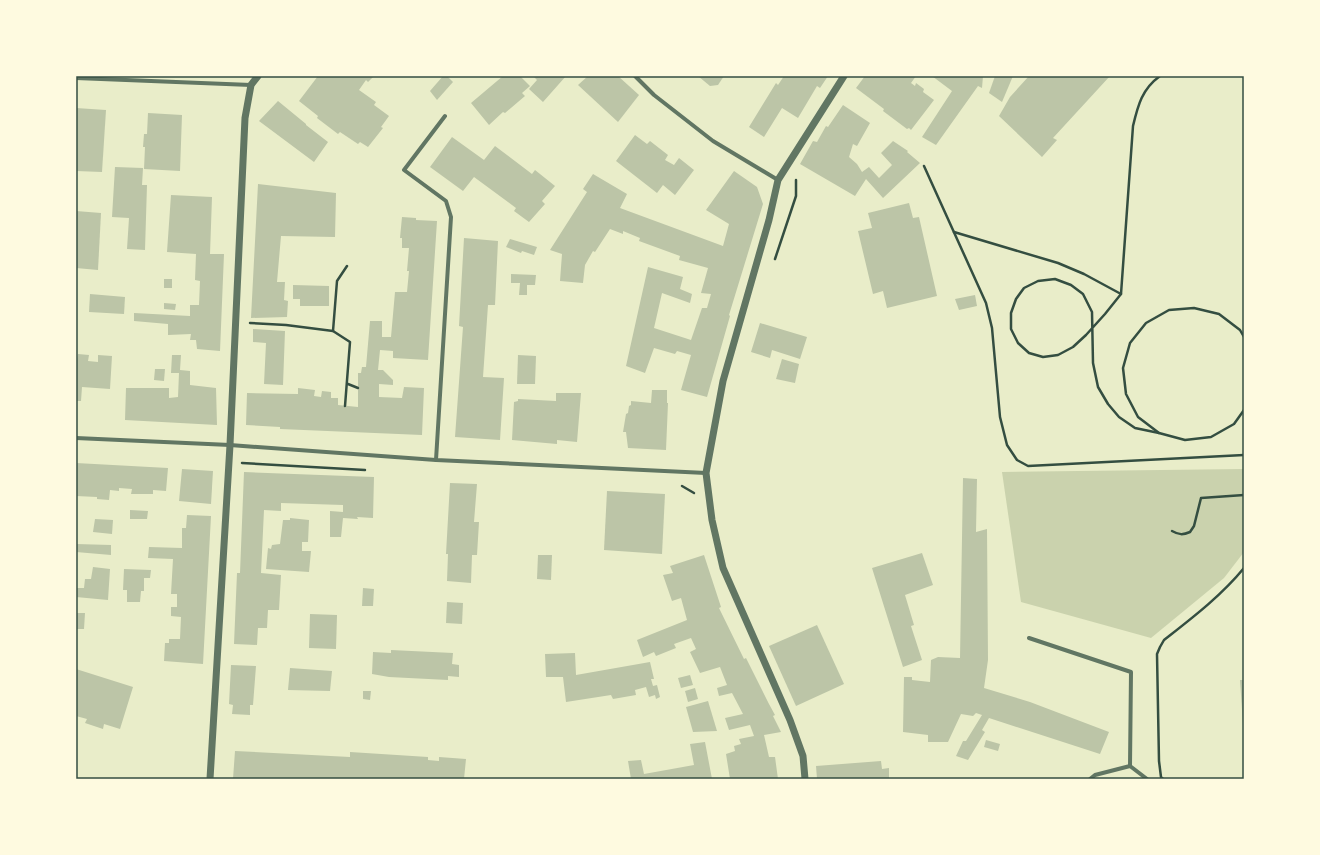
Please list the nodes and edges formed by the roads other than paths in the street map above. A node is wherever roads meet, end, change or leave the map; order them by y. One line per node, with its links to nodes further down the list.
1 (258, 76): 5 (street)
2 (635, 76): 7 (street)
3 (844, 76): 7 (street)
4 (76, 78): 5 (street)
5 (251, 85): 9 (street)
6 (445, 116): 10 (street)
7 (778, 180): 11 (street)
8 (76, 438): 9 (street)
9 (230, 445): 10 (street); 14 (street)
10 (436, 460): 11 (street)
11 (706, 473): 15 (street)
12 (1029, 638): 13 (street)
13 (1130, 766): 16 (street); 17 (street)
14 (210, 779)
15 (805, 779)
16 (1090, 779)
17 (1146, 779)

